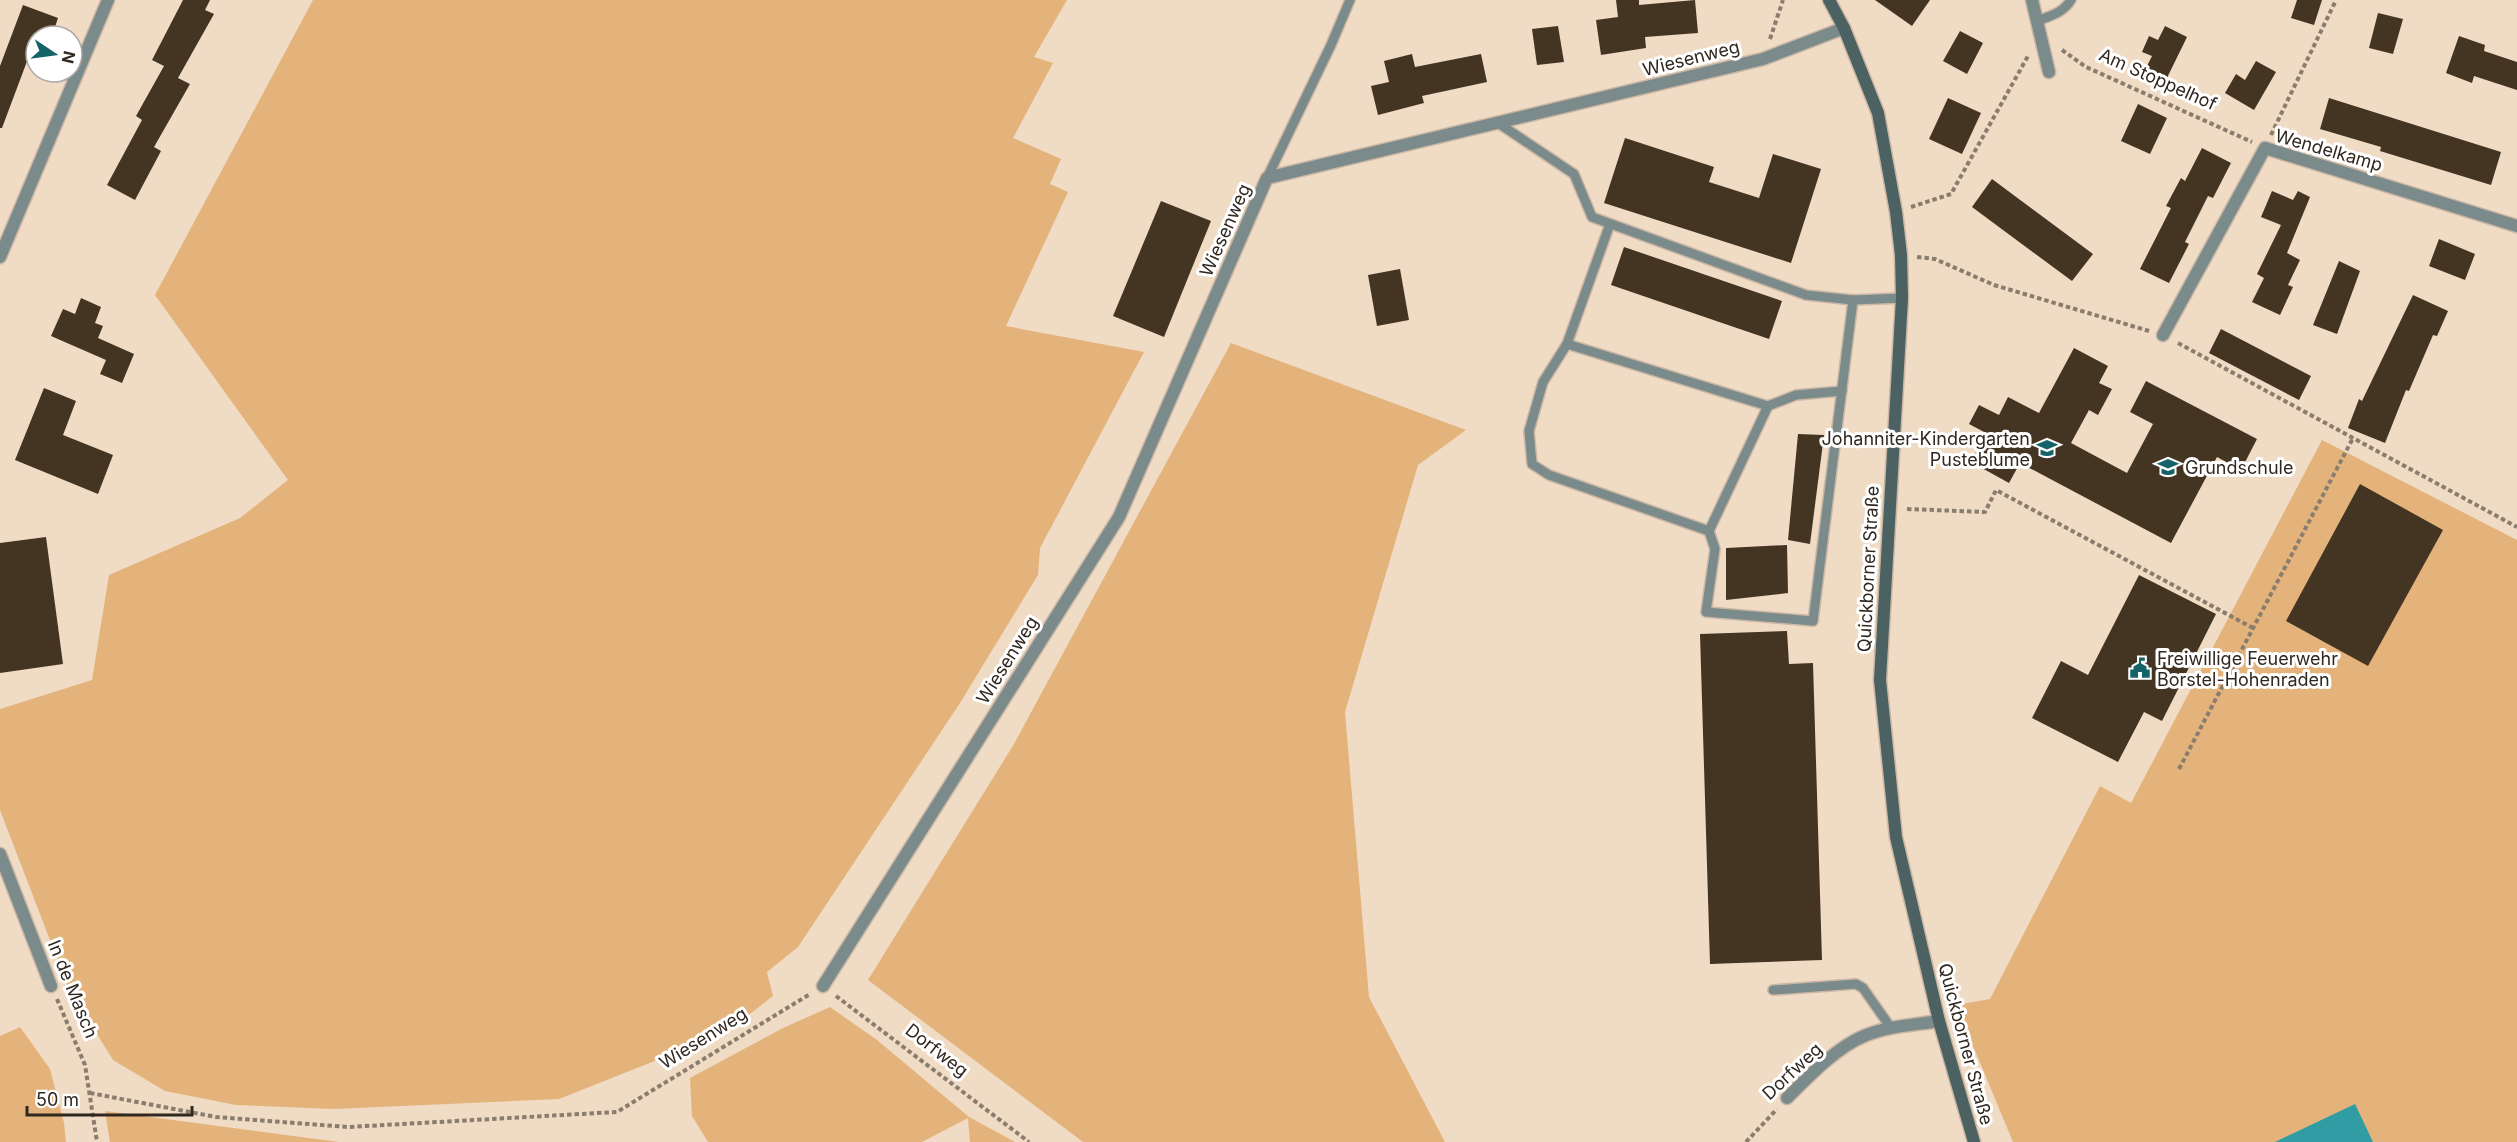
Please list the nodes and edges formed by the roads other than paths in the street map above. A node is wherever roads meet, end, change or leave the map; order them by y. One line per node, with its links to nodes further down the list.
1 (108, 0): 13 (street)
2 (1350, 0): 10 (lane)
3 (1829, 0): 7 (main road, Quickborner Straße)
4 (2032, 0): 6 (street)
5 (2071, 0): 6 (lane)
6 (2037, 21): 8 (street)
7 (1844, 28): 9 (street, Wiesenweg); 14 (main road, Quickborner Straße)
8 (2049, 72)
9 (1498, 123): 10 (street, Wiesenweg); 11 (lane)
10 (1267, 178): 23 (street, Wiesenweg)
11 (1610, 224): 15 (lane); 17 (lane)
12 (2517, 226): 16 (street, Wendelkamp)
13 (0, 257)
14 (1902, 298): 15 (lane); 25 (main road, Quickborner Straße)
15 (1853, 300): 18 (lane)
16 (2163, 335)
17 (1567, 344): 19 (lane); 20 (lane)
18 (1842, 391): 19 (lane); 20 (lane)
19 (1768, 406): 20 (lane)
20 (1709, 531)
21 (0, 854): 22 (street, In de Masch)
22 (51, 986)
23 (823, 986)
24 (1773, 990): 26 (lane)
25 (1939, 1021): 26 (street, Dorfweg); 28 (main road, Quickborner Straße)
26 (1891, 1028): 27 (street, Dorfweg)
27 (1787, 1098)
28 (1974, 1142)

